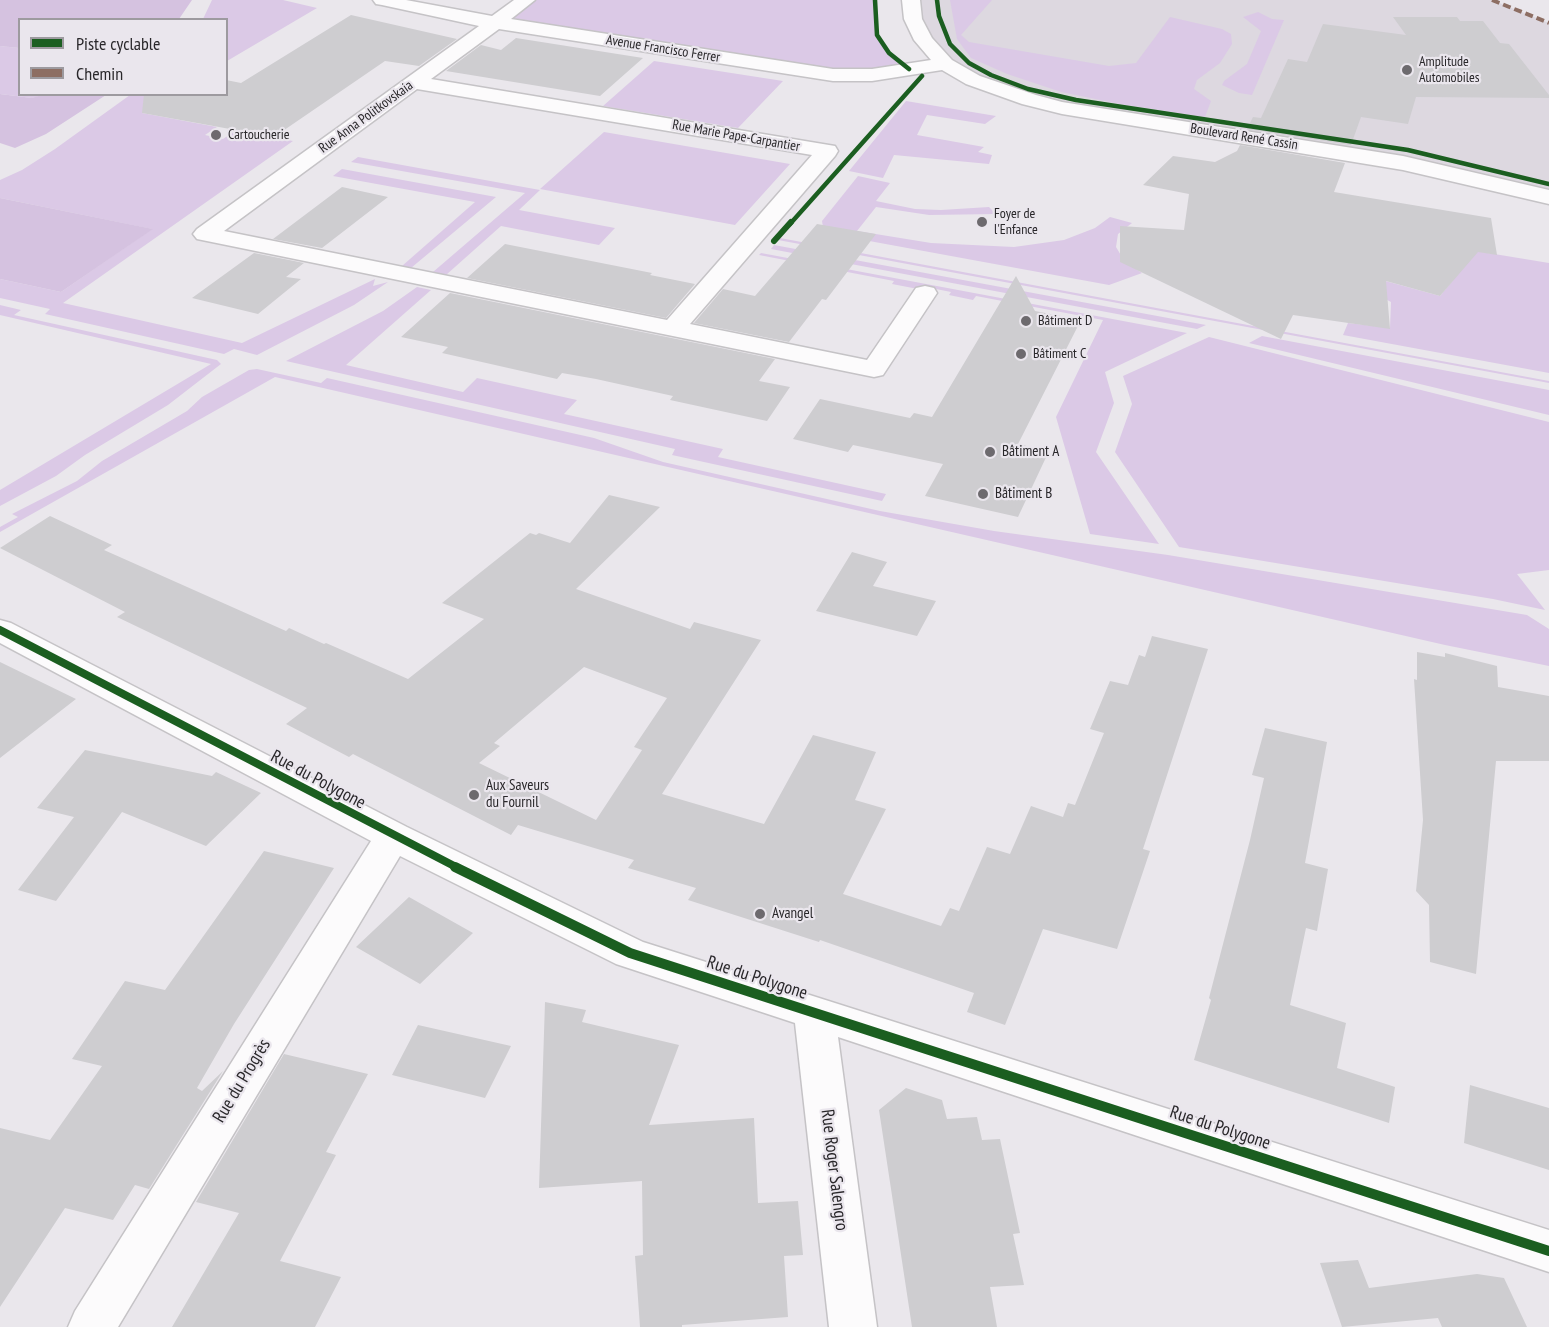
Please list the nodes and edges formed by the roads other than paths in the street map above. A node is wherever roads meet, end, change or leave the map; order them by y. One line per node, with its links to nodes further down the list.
1 (382, 0): 4 (street, Avenue Francisco Ferrer)
2 (526, 0): 4 (street, Rue Anna Politkovskaia)
3 (912, 0): 5 (street)
4 (495, 22): 5 (street, Avenue Francisco Ferrer); 6 (street, Rue Anna Politkovskaia)
5 (945, 64): 7 (street, Boulevard René Cassin)
6 (414, 82): 9 (street, Rue Marie Pape-Carpantier); 9 (street, Rue Anna Politkovskaia)
7 (1549, 197)
8 (925, 293): 9 (street)
9 (673, 328)
10 (0, 630): 11 (street, Rue du Polygone)
11 (394, 837): 12 (street, Rue du Polygone); 14 (street, Rue du Progrès)
12 (814, 1012): 13 (street, Rue du Polygone); 15 (street, Rue Roger Salengro)
13 (1549, 1251)
14 (92, 1327)
15 (853, 1327)

